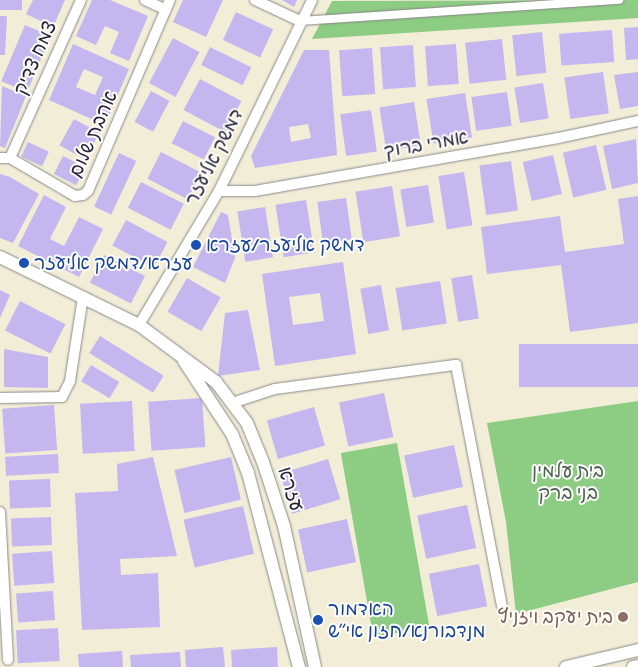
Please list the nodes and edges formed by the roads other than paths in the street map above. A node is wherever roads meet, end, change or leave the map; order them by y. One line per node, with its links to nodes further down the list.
1 (81, 0): 9 (street, צמח צדיק)
2 (145, 0): 6 (street)
3 (255, 0): 7 (street)
4 (312, 0): 7 (street, דמשק אליעזר)
5 (618, 0): 7 (street)
6 (168, 5): 9 (street, אהבת שלום)
7 (300, 21): 10 (street, דמשק אליעזר)
8 (638, 121): 10 (street, אמרי ברוך)
9 (5, 158)
10 (219, 191): 13 (street, דמשק אליעזר)
11 (0, 257): 12 (street, עזרא)
12 (83, 297): 13 (street, עזרא); 15 (street)
13 (139, 325): 14 (street, עזרא)
14 (177, 351): 16 (street, עזרא); 23 (street, עזרא)
15 (0, 398)
16 (232, 402): 18 (street); 24 (street, עזרא)
17 (0, 512): 19 (street)
18 (502, 606)
19 (3, 608): 21 (street)
20 (638, 650): 25 (street)
21 (8, 660)
22 (638, 666): 26 (street)
23 (299, 667)
24 (315, 667)
25 (566, 667)
26 (633, 667)

